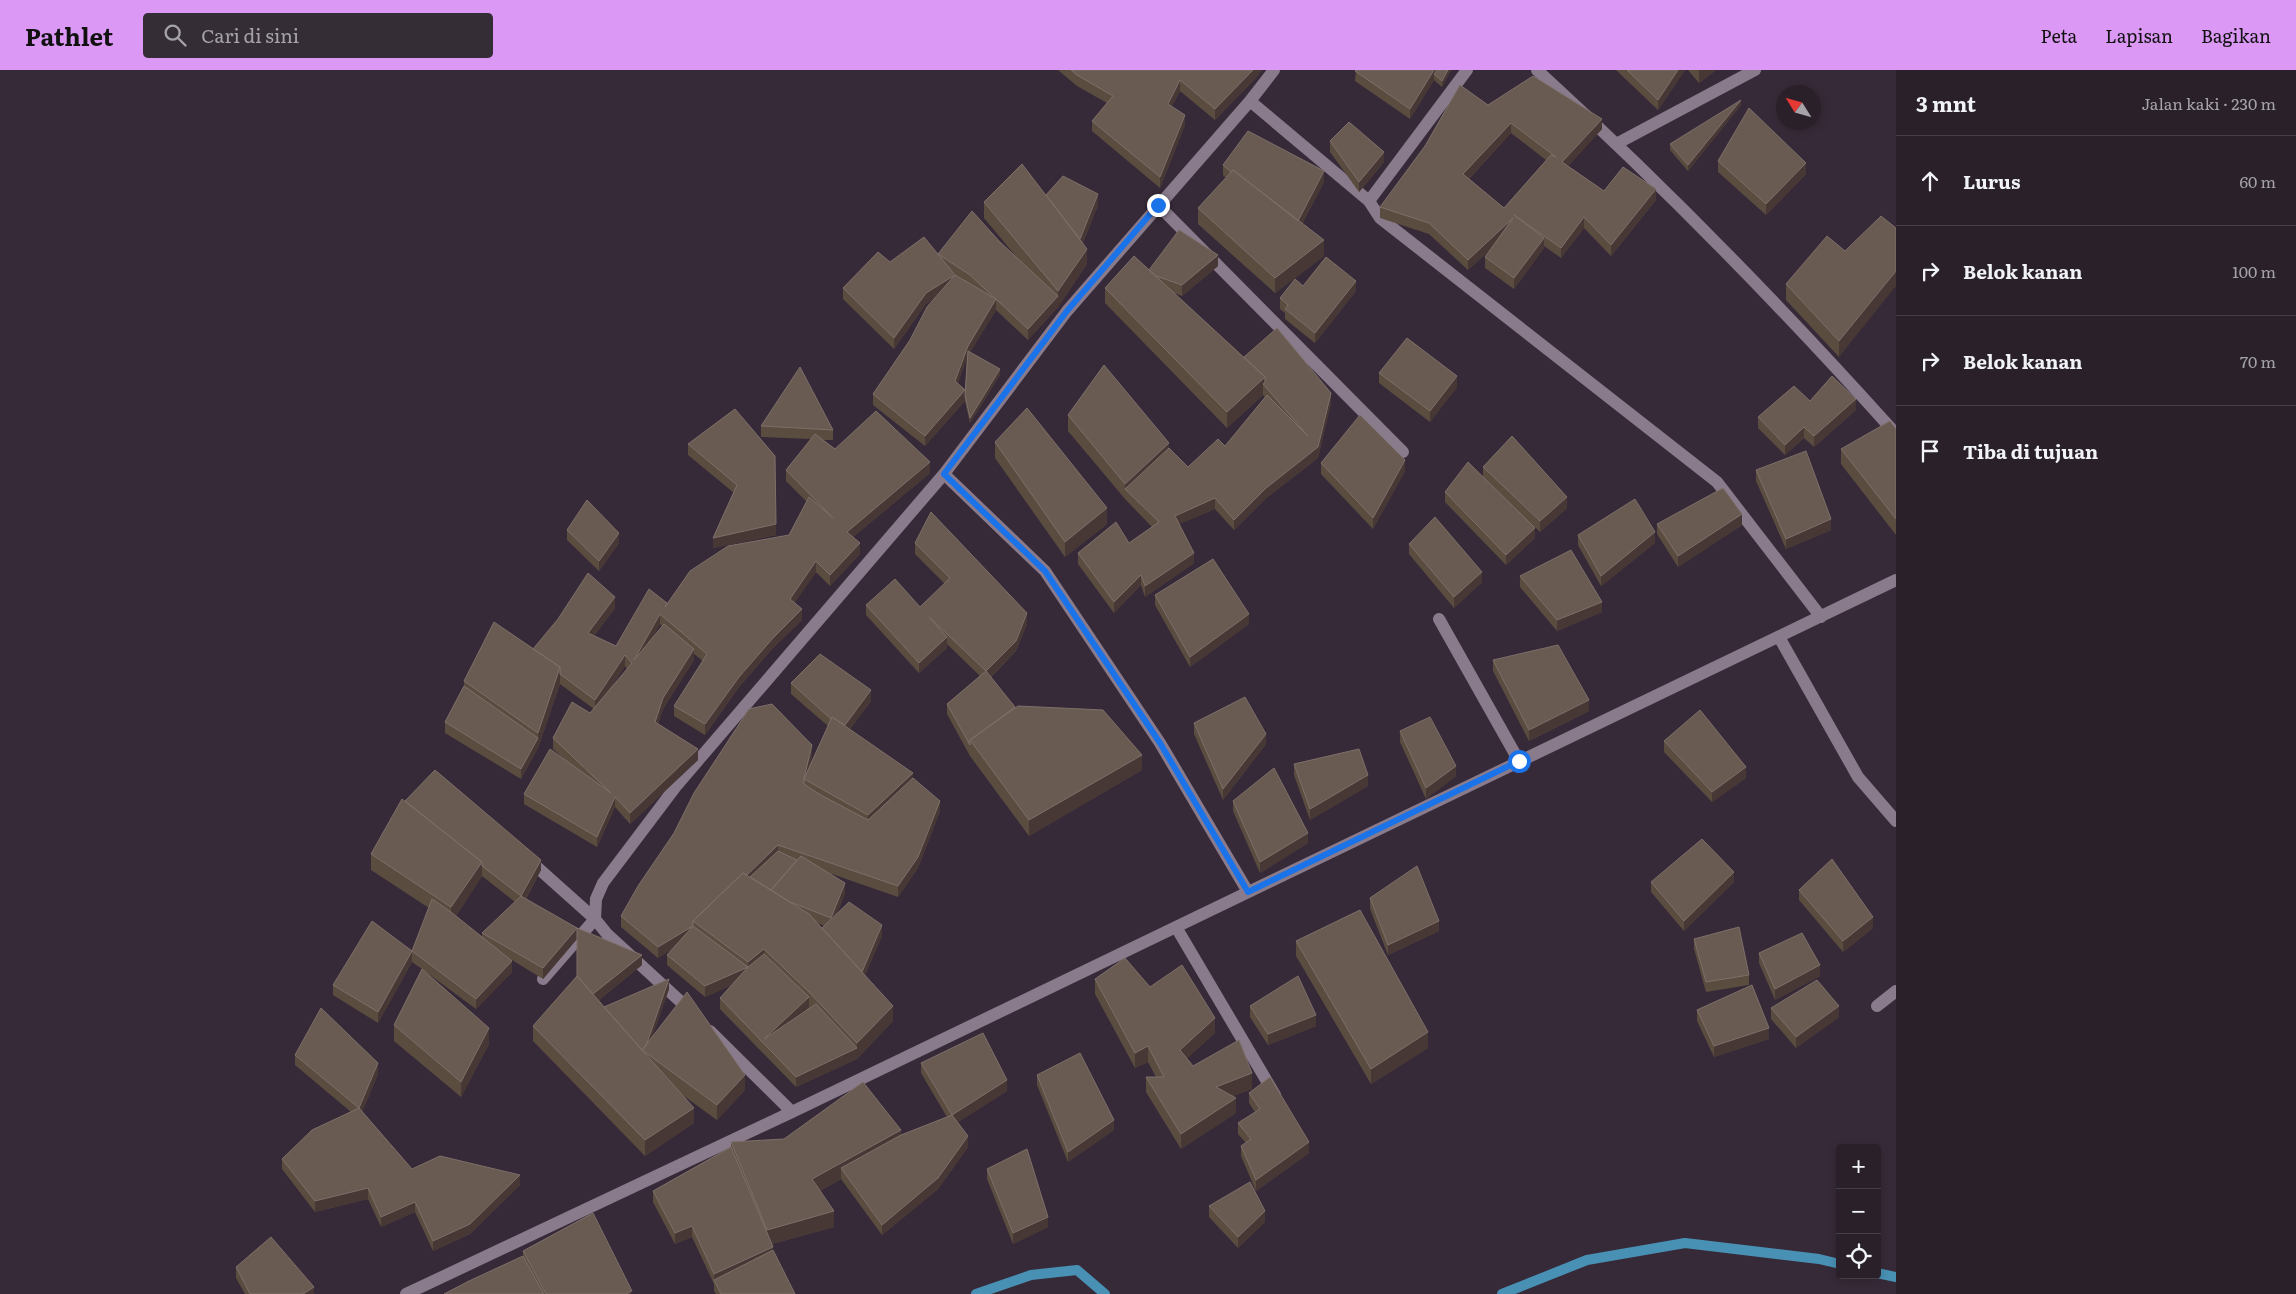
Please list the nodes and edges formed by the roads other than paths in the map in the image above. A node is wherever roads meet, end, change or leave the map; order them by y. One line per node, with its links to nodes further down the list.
1 (1274, 70): 5 (street)
2 (1466, 70): 7 (street)
3 (1537, 70): 6 (street)
4 (1755, 70): 6 (street)
5 (1250, 101): 7 (street); 8 (street)
6 (1618, 143): 9 (street)
7 (1369, 200): 13 (street)
8 (1158, 205): 10 (street); 11 (street)
9 (1896, 434)
10 (1403, 452)
11 (944, 474): 19 (street); 20 (street)
12 (1896, 580): 13 (street)
13 (1820, 617): 15 (street)
14 (1439, 618): 16 (street)
15 (1778, 637): 16 (street); 17 (street)
16 (1519, 761): 19 (street)
17 (1896, 821)
18 (519, 851): 20 (street)
19 (1248, 892): 21 (street)
20 (595, 919): 22 (street); 26 (street)
21 (1176, 927): 25 (street); 26 (street)
22 (543, 979)
23 (1896, 991): 24 (street)
24 (1878, 1006)
25 (1280, 1104)
26 (792, 1112): 27 (street)
27 (406, 1294)

